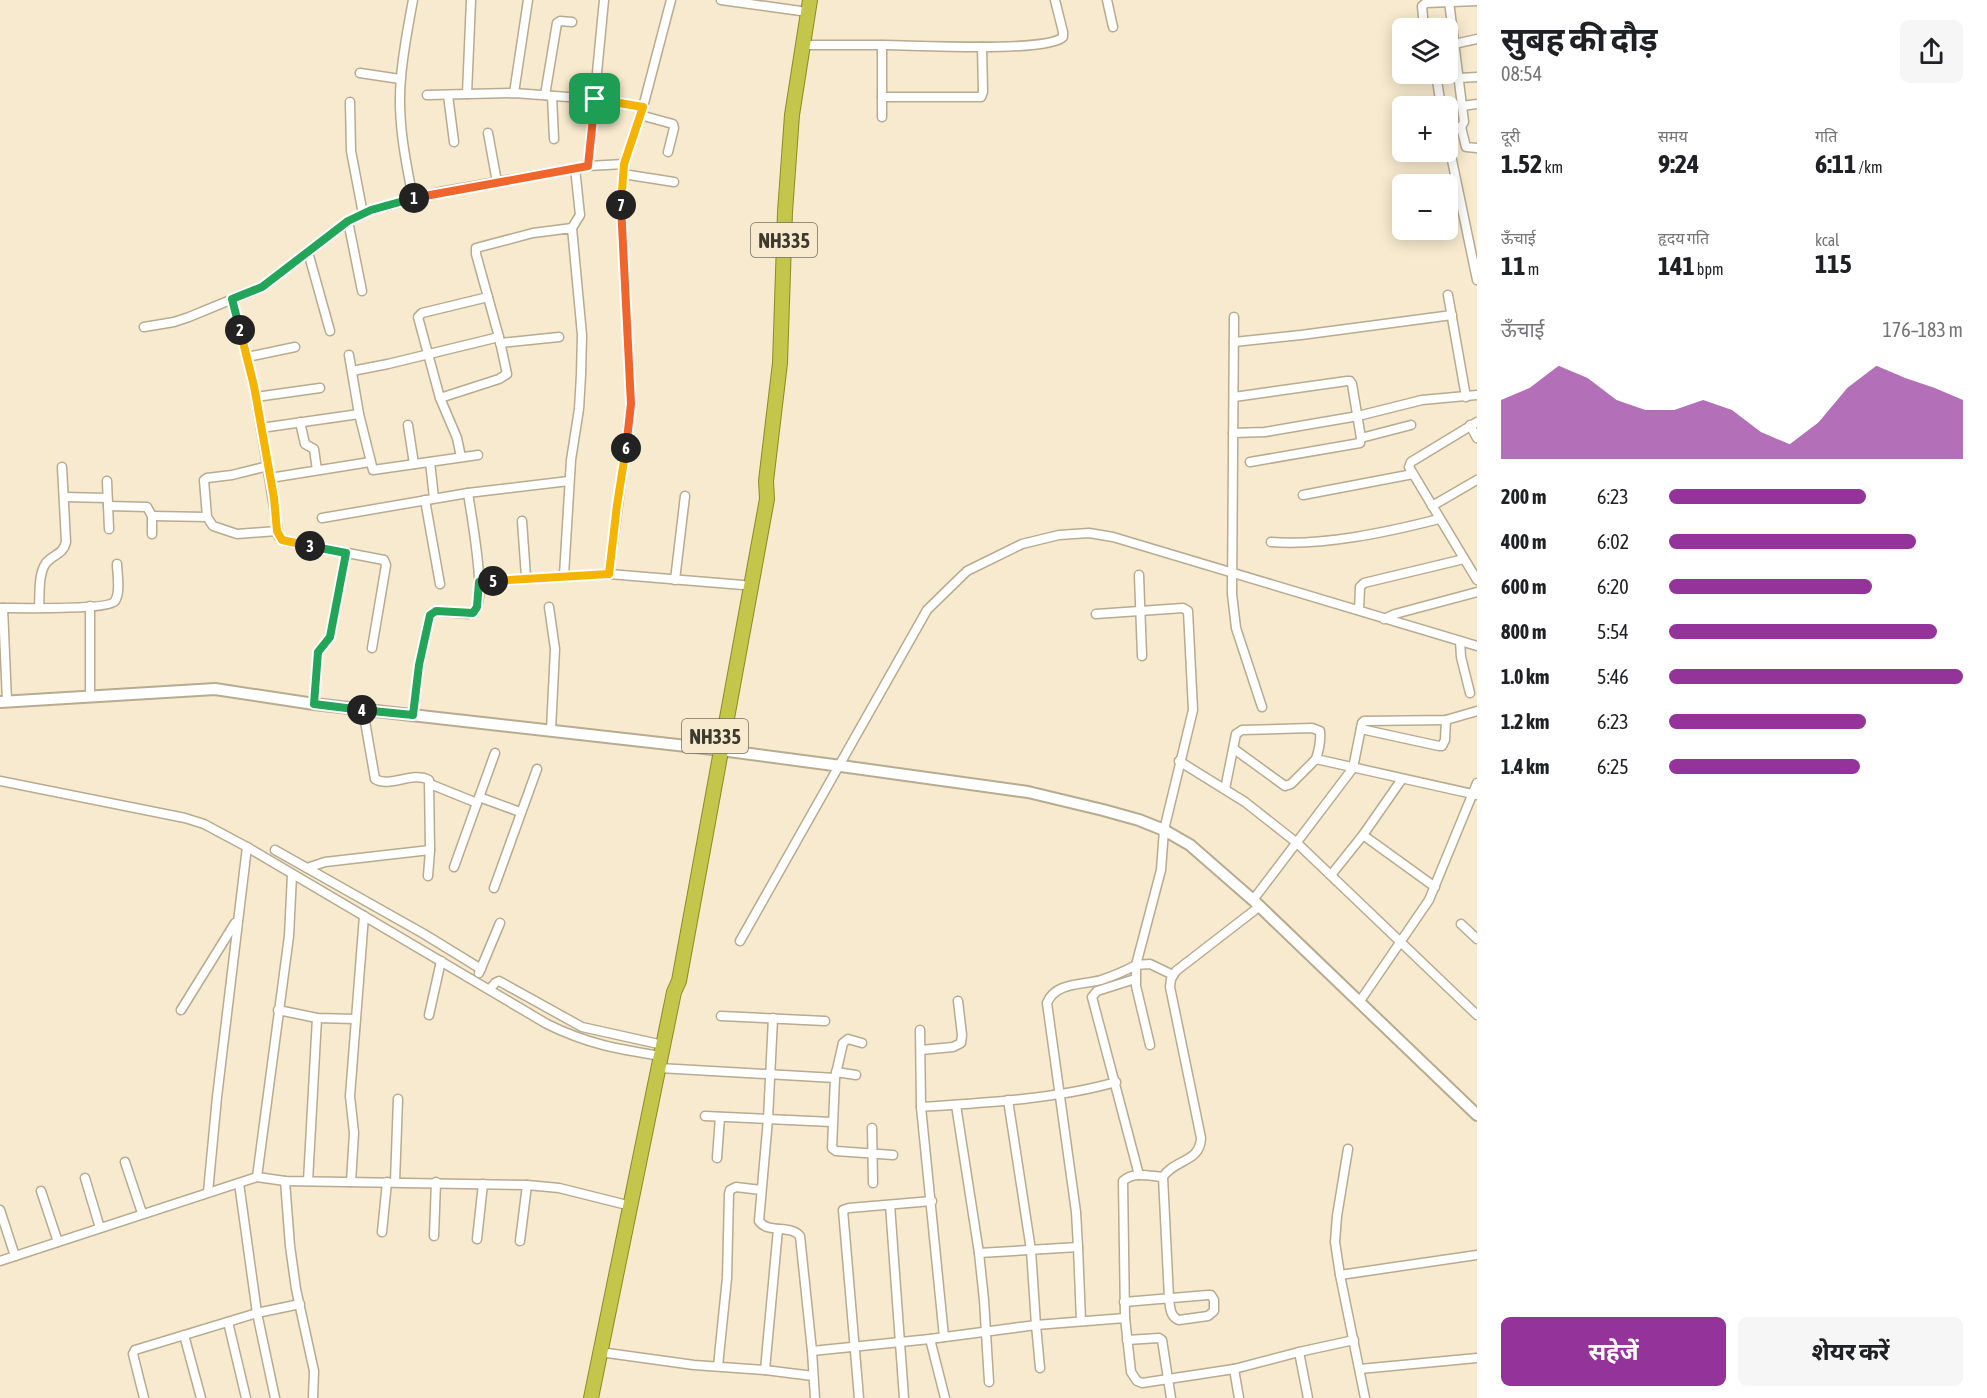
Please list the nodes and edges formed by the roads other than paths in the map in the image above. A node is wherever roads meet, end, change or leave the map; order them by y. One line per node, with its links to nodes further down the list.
1 (413, 0): 26 (street)
2 (471, 0): 29 (street)
3 (528, 0): 27 (street)
4 (604, 0): 33 (street)
5 (671, 0): 37 (street)
6 (721, 0): 12 (street)
7 (1055, 0): 21 (street)
8 (1107, 0): 16 (street)
9 (1429, 1): 11 (street); 13 (street)
10 (1477, 1): 11 (street)
11 (1449, 2): 14 (street)
12 (809, 6): 19 (highway, NH335)
13 (1423, 18)
14 (1451, 18)
15 (572, 22): 31 (street)
16 (1113, 27)
17 (1477, 39): 18 (street)
18 (1458, 43)
19 (802, 45): 20 (street); 105 (highway, NH335)
20 (882, 45): 21 (street); 32 (street)
21 (982, 47): 32 (street)
22 (1458, 71): 25 (street)
23 (360, 73): 26 (street)
24 (1477, 77): 25 (street)
25 (1459, 78): 36 (street)
26 (400, 79): 53 (street)
27 (514, 93): 29 (street); 31 (street)
28 (448, 94): 29 (street); 30 (street); 43 (street)
29 (467, 94)
30 (427, 95)
31 (548, 95): 33 (street); 42 (street)
32 (882, 97): 38 (street)
33 (595, 99): 37 (street); 48 (street)
34 (350, 102): 54 (street)
35 (1477, 104): 36 (street)
36 (1462, 106): 40 (street)
37 (641, 111): 45 (street); 47 (street)
38 (882, 117)
39 (1458, 127): 40 (street)
40 (1461, 127): 44 (street)
41 (488, 133): 51 (street)
42 (554, 139)
43 (454, 142)
44 (1477, 148)
45 (668, 152)
46 (1452, 162): 58 (street)
47 (624, 164): 48 (street); 50 (street)
48 (588, 166): 49 (street)
49 (575, 168): 51 (street); 56 (street)
50 (623, 174): 52 (street); 126 (street)
51 (497, 182): 53 (street)
52 (674, 182)
53 (413, 198): 54 (street)
54 (363, 213): 55 (street)
55 (348, 221): 57 (street); 59 (street)
56 (572, 228): 61 (street); 104 (street)
57 (308, 252): 62 (street); 66 (street)
58 (1477, 280)
59 (362, 291)
60 (1448, 294): 63 (street)
61 (488, 297): 68 (street); 72 (street)
62 (232, 299): 65 (street); 73 (street)
63 (1452, 315): 69 (street); 78 (street)
64 (1234, 317): 69 (street)
65 (144, 327)
66 (330, 331)
67 (559, 338): 68 (street)
68 (500, 340): 72 (street); 79 (street)
69 (1233, 342): 80 (street)
70 (294, 347): 73 (street)
71 (349, 355): 74 (street)
72 (428, 355): 74 (street); 79 (street)
73 (247, 357): 77 (street)
74 (352, 371): 81 (street)
75 (320, 388): 77 (street)
76 (1477, 395): 78 (street)
77 (256, 397): 87 (street)
78 (1467, 397): 82 (street)
79 (440, 398): 92 (street)
80 (1234, 398): 82 (street); 88 (street)
81 (359, 414): 83 (street); 93 (street)
82 (1358, 416): 88 (street); 89 (street)
83 (300, 422): 87 (street); 99 (street)
84 (1474, 424): 90 (street); 100 (street)
85 (408, 425): 96 (street)
86 (1411, 425): 89 (street)
87 (261, 428): 97 (street)
88 (1233, 433): 125 (street)
89 (1361, 438): 95 (street)
90 (1477, 438)
91 (478, 455): 92 (street)
92 (461, 457): 94 (street)
93 (370, 462): 96 (street); 99 (street)
94 (430, 462): 96 (street); 110 (street)
95 (1250, 462)
96 (414, 464)
97 (268, 466): 101 (street); 114 (street)
98 (63, 467): 109 (street)
99 (317, 470): 101 (street)
100 (1413, 474): 107 (street); 112 (street)
101 (270, 478): 119 (street)
102 (1477, 480): 112 (street)
103 (107, 481): 111 (street)
104 (569, 481): 106 (street); 127 (street)
105 (766, 481): 134 (highway, NH335); 160 (highway, NH335)
106 (468, 493): 110 (street); 132 (street)
107 (1303, 495)
108 (686, 496): 130 (street)
109 (64, 497): 111 (street); 137 (street)
110 (430, 499): 115 (street); 133 (street)
111 (108, 502): 113 (street); 118 (street)
112 (1431, 506): 116 (street)
113 (152, 516): 114 (street); 120 (street)
114 (207, 517): 119 (street)
115 (322, 518)
116 (1439, 519): 121 (street); 123 (street)
117 (522, 521): 129 (street)
118 (109, 529)
119 (277, 531): 122 (street)
120 (152, 534)
121 (1271, 542)
122 (346, 553): 146 (street); 151 (street)
123 (1464, 559): 131 (street); 140 (street)
124 (117, 564): 136 (street)
125 (1232, 573): 140 (street); 152 (street); 164 (street)
126 (609, 574): 127 (street); 130 (street)
127 (564, 575): 129 (street)
128 (1138, 575): 141 (street)
129 (526, 577): 132 (street)
130 (675, 580): 134 (street)
131 (1477, 580)
132 (479, 582): 155 (street)
133 (440, 584)
134 (743, 585): 160 (highway, NH335)
135 (1477, 592): 143 (street)
136 (90, 606): 137 (street); 149 (street)
137 (39, 607): 139 (street)
138 (549, 607): 158 (street)
139 (2, 608): 150 (street)
140 (1359, 610): 143 (street)
141 (1141, 611): 142 (street); 147 (street); 163 (street)
142 (1096, 614)
143 (1384, 619): 144 (street)
144 (1460, 641): 145 (street); 148 (street)
145 (1477, 646)
146 (372, 648)
147 (1142, 656)
148 (1470, 693)
149 (90, 697): 150 (street); 151 (street)
150 (4, 702)
151 (314, 704): 153 (street)
152 (1262, 707)
153 (363, 710): 155 (street); 170 (street)
154 (1477, 711): 156 (street)
155 (413, 715): 158 (street)
156 (1446, 720): 157 (street); 157 (street)
157 (1361, 729): 165 (street)
158 (551, 730): 160 (street)
159 (1234, 749): 162 (street); 162 (street); 171 (street)
160 (717, 750): 164 (street); 218 (highway, NH335)
161 (495, 753): 173 (street)
162 (1316, 759): 165 (street)
163 (1179, 761): 171 (street); 175 (street)
164 (841, 766): 175 (street); 194 (street)
165 (1353, 768): 167 (street); 177 (street)
166 (537, 769): 174 (street)
167 (1402, 779): 172 (street); 176 (street)
168 (0, 781): 178 (street)
169 (1477, 783): 172 (street)
170 (430, 784): 173 (street); 180 (street)
171 (1225, 789): 177 (street)
172 (1475, 795): 186 (street)
173 (478, 800): 174 (street); 181 (street)
174 (520, 812): 187 (street)
175 (1164, 830): 188 (street); 197 (street)
176 (1363, 835): 184 (street); 186 (street)
177 (1297, 843): 184 (street); 188 (street)
178 (247, 847): 183 (street); 190 (street)
179 (275, 850): 182 (street)
180 (430, 850): 182 (street); 185 (street)
181 (454, 867)
182 (307, 868): 198 (street)
183 (292, 875): 189 (street); 206 (street)
184 (1331, 875): 195 (street)
185 (428, 876)
186 (1435, 886): 195 (street)
187 (494, 888)
188 (1256, 903): 199 (street); 204 (street)
189 (364, 916): 196 (street); 212 (street)
190 (237, 921): 205 (street); 254 (street)
191 (500, 923): 198 (street)
192 (1461, 924): 193 (street)
193 (1476, 936)
194 (740, 941)
195 (1402, 941): 204 (street); 208 (street)
196 (441, 961): 201 (street); 207 (street)
197 (1136, 965): 199 (street); 200 (street); 223 (street)
198 (481, 969): 201 (street)
199 (1173, 975): 241 (street)
200 (1135, 979): 216 (street); 222 (street)
201 (475, 981): 202 (street)
202 (490, 989): 218 (street); 218 (street)
203 (958, 1001): 217 (street)
204 (1360, 1001): 228 (street)
205 (181, 1010)
206 (278, 1010): 210 (street); 240 (street)
207 (429, 1015)
208 (1477, 1015)
209 (722, 1016): 211 (street)
210 (317, 1018): 212 (street); 244 (street)
211 (773, 1018): 213 (street); 219 (street)
212 (355, 1019): 245 (street)
213 (825, 1021)
214 (920, 1030): 217 (street)
215 (862, 1043): 220 (street)
216 (1150, 1044)
217 (921, 1050): 227 (street)
218 (661, 1056): 219 (street); 257 (highway, NH335)
219 (769, 1073): 220 (street); 231 (street)
220 (835, 1075): 221 (street); 232 (street)
221 (856, 1075)
222 (1116, 1082): 223 (street); 239 (street)
223 (1059, 1093): 225 (street); 267 (street)
224 (398, 1099): 246 (street)
225 (1008, 1100): 226 (street); 268 (street)
226 (956, 1105): 227 (street); 269 (street)
227 (921, 1107): 255 (street)
228 (1477, 1115)
229 (705, 1116): 230 (street)
230 (720, 1117): 231 (street); 237 (street)
231 (768, 1119): 232 (street); 252 (street)
232 (832, 1122): 235 (street)
233 (873, 1128): 235 (street)
234 (1348, 1149): 273 (street)
235 (873, 1154): 236 (street); 249 (street)
236 (893, 1155)
237 (717, 1158)
238 (125, 1162): 259 (street)
239 (1139, 1175): 241 (street); 275 (street)
240 (257, 1177): 243 (street); 248 (street)
241 (1163, 1177): 274 (street)
242 (85, 1178): 260 (street)
243 (285, 1181): 244 (street); 276 (street)
244 (308, 1181): 245 (street)
245 (351, 1182): 246 (street)
246 (391, 1182): 247 (street); 262 (street)
247 (436, 1182): 250 (street); 263 (street)
248 (239, 1183): 254 (street); 277 (street)
249 (873, 1183)
250 (483, 1184): 251 (street); 264 (street)
251 (527, 1185): 257 (street); 265 (street)
252 (761, 1190): 261 (street); 294 (street)
253 (41, 1191): 266 (street)
254 (208, 1192): 259 (street)
255 (932, 1201): 256 (street); 284 (street)
256 (890, 1205): 288 (street); 289 (street)
257 (631, 1206): 291 (highway, NH335)
258 (0, 1210): 271 (street)
259 (142, 1213): 260 (street)
260 (100, 1228): 266 (street)
261 (778, 1229): 290 (street); 298 (street)
262 (382, 1232)
263 (434, 1236)
264 (477, 1239)
265 (520, 1241)
266 (58, 1242): 271 (street)
267 (1078, 1247): 268 (street); 279 (street)
268 (1032, 1250): 269 (street); 281 (street)
269 (979, 1253): 282 (street)
270 (1477, 1255): 273 (street)
271 (15, 1256): 272 (street)
272 (0, 1262)
273 (1340, 1275): 287 (street)
274 (1169, 1298): 274 (street); 275 (street)
275 (1124, 1302): 278 (street)
276 (300, 1304): 277 (street); 306 (street)
277 (257, 1313): 280 (street); 305 (street)
278 (1125, 1318): 279 (street); 286 (street)
279 (1081, 1321): 281 (street)
280 (228, 1322): 283 (street); 304 (street)
281 (1036, 1325): 282 (street); 295 (street)
282 (986, 1331): 284 (street); 301 (street)
283 (184, 1335): 302 (street); 303 (street)
284 (944, 1337): 285 (street)
285 (930, 1339): 288 (street); 311 (street)
286 (1127, 1340): 300 (street); 300 (street)
287 (1354, 1340): 292 (street); 297 (street)
288 (899, 1343): 289 (street); 310 (street)
289 (855, 1347): 290 (street); 309 (street)
290 (812, 1351): 299 (street)
291 (600, 1352): 294 (street); 307 (highway, NH335)
292 (1299, 1352): 296 (street); 314 (street)
293 (1477, 1358): 297 (street)
294 (718, 1366): 298 (street)
295 (1040, 1368)
296 (1234, 1369): 300 (street); 313 (street)
297 (1360, 1369): 315 (street)
298 (765, 1370): 299 (street)
299 (813, 1376): 308 (street)
300 (1168, 1379): 312 (street)
301 (989, 1382)
302 (144, 1398)
303 (201, 1398)
304 (246, 1398)
305 (275, 1398)
306 (313, 1398)
307 (591, 1398)
308 (814, 1398)
309 (860, 1398)
310 (904, 1398)
311 (945, 1398)
312 (1171, 1398)
313 (1239, 1398)
314 (1308, 1398)
315 (1365, 1398)

